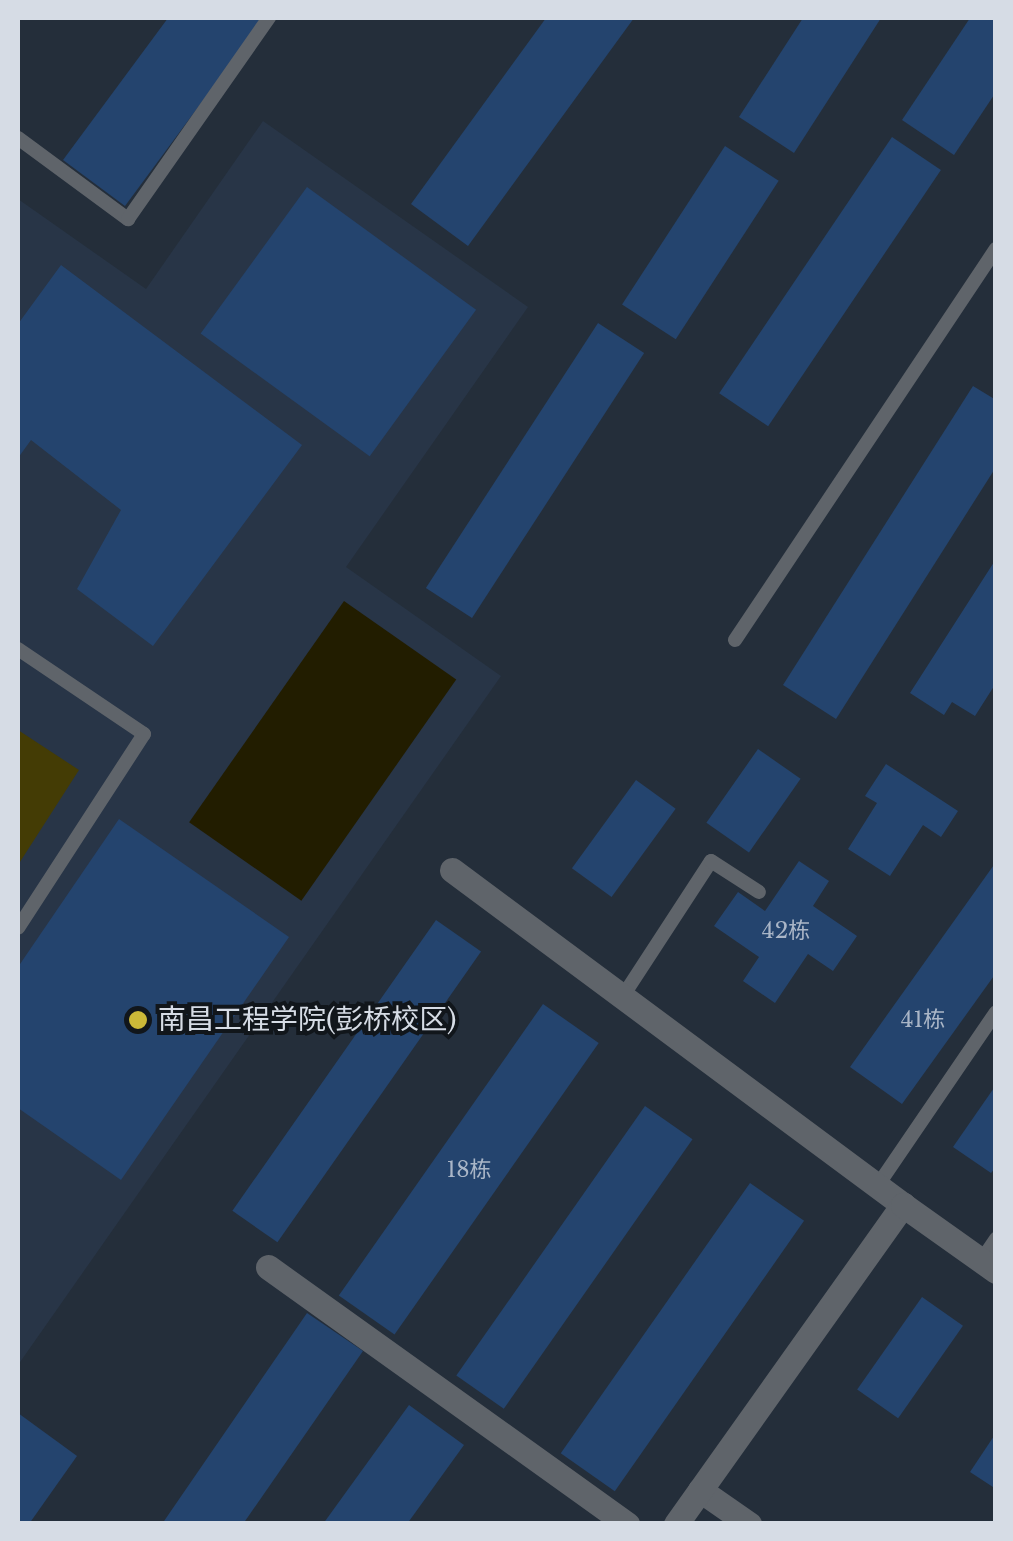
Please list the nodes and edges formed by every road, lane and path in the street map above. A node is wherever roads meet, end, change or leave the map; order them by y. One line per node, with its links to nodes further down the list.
1 (268, 18): 2 (lane)
2 (18, 138)
3 (996, 249): 4 (lane)
4 (734, 640)
5 (18, 650): 8 (lane)
6 (452, 870): 9 (street)
7 (760, 892): 9 (lane)
8 (18, 928)
9 (623, 996): 11 (street)
10 (996, 1012): 11 (lane)
11 (878, 1185): 12 (street)
12 (903, 1205): 13 (street); 15 (street)
13 (991, 1257)
14 (268, 1267): 16 (street)
15 (700, 1490): 17 (street); 18 (street)
16 (627, 1524)
17 (676, 1524)
18 (749, 1524)

